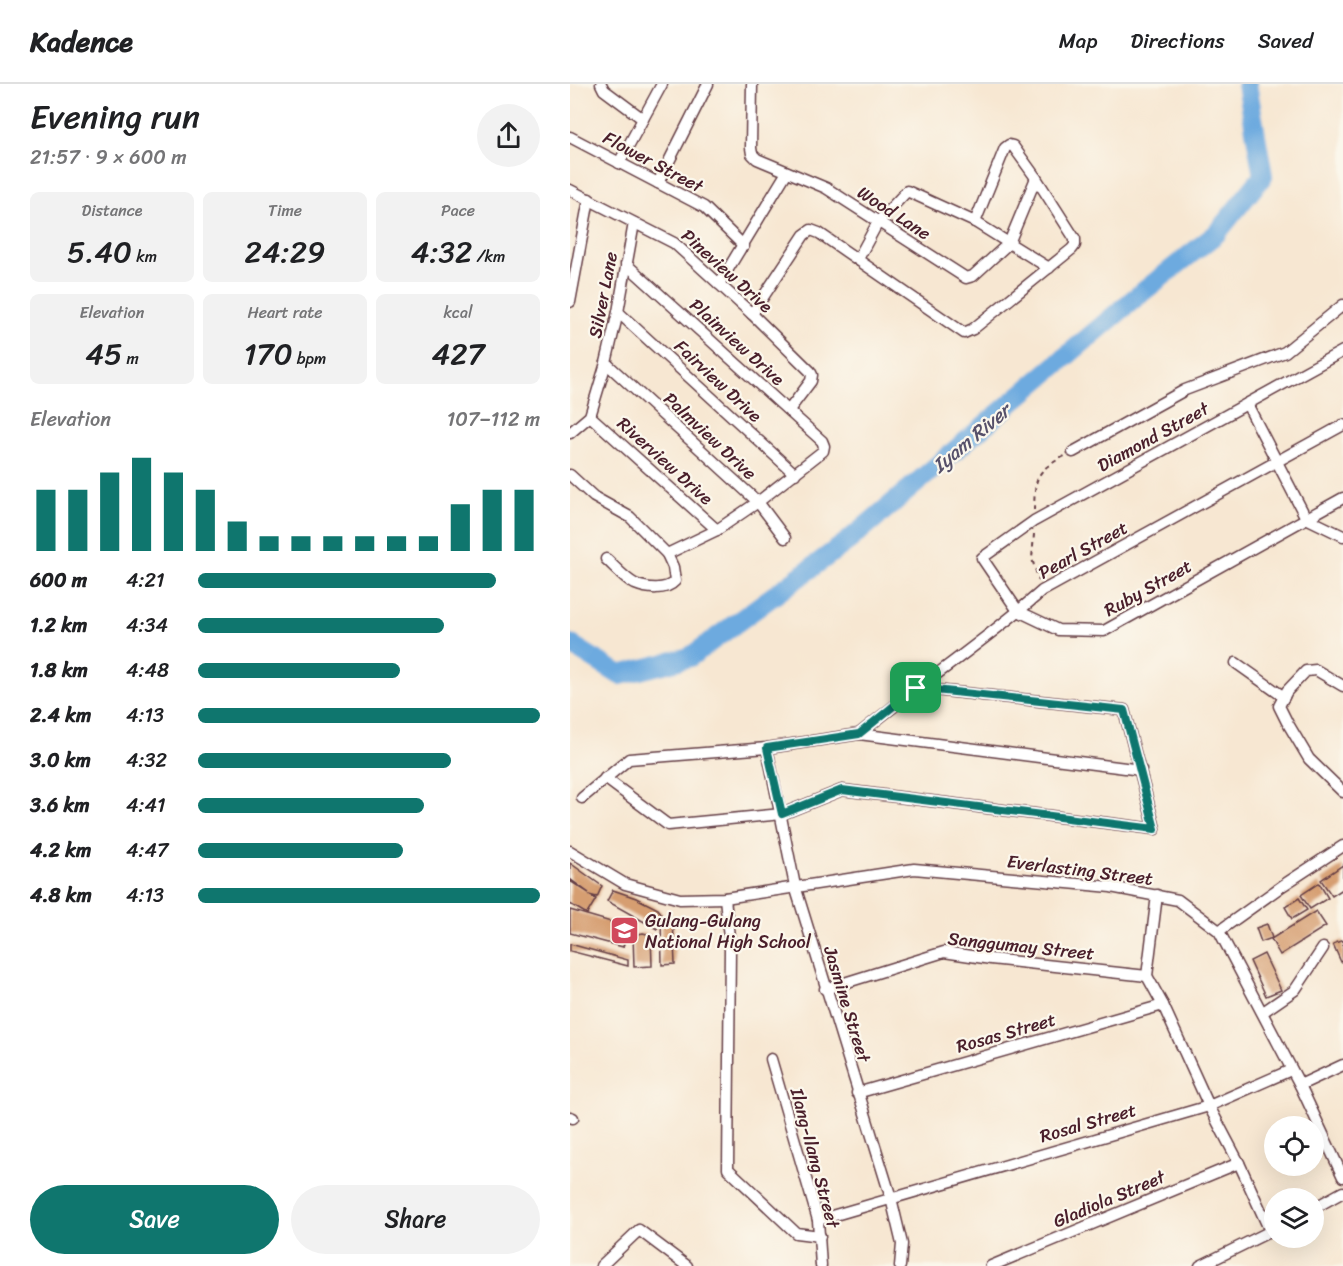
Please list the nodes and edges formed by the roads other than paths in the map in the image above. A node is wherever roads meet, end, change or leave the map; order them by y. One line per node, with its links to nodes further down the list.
1 (601, 84): 5 (street)
2 (662, 84): 5 (street)
3 (708, 84): 10 (street)
4 (752, 84): 8 (street, Wood Lane)
5 (643, 119): 7 (street)
6 (570, 137): 7 (street, Flower Street)
7 (619, 163): 10 (street, Flower Street)
8 (788, 172): 13 (street, Wood Lane); 17 (street)
9 (1036, 178): 14 (street); 16 (street, Wood Lane); 20 (street)
10 (658, 183): 17 (street, Flower Street)
11 (570, 190): 12 (street, Pineview Drive)
12 (589, 199): 15 (street, Pineview Drive); 22 (street)
13 (878, 222): 14 (street); 16 (street, Wood Lane); 18 (street)
14 (975, 222): 16 (street)
15 (634, 223): 19 (street, Silver Lane); 21 (street, Pineview Drive)
16 (1009, 243): 20 (street)
17 (744, 246): 21 (street)
18 (858, 259): 20 (street); 25 (street)
19 (626, 264): 24 (street, Silver Lane); 29 (street, Plainview Drive)
20 (1049, 268)
21 (719, 284): 25 (street, Pineview Drive)
22 (570, 302)
23 (1343, 305): 33 (street)
24 (618, 312): 27 (street, Silver Lane); 35 (street, Fairview Drive)
25 (752, 314): 29 (street, Pineview Drive)
26 (1343, 351): 28 (street, Diamond Street)
27 (606, 363): 30 (street, Silver Lane); 38 (street, Palmview Drive)
28 (1247, 404): 34 (street); 45 (street, Diamond Street)
29 (789, 410): 35 (street, Plainview Drive)
30 (590, 416): 32 (street); 40 (street, Riverview Drive)
31 (1343, 425): 34 (street, Pearl Street)
32 (570, 433)
33 (1073, 452)
34 (1276, 462): 39 (street); 45 (street, Pearl Street)
35 (795, 474): 38 (street)
36 (570, 475): 43 (street)
37 (1343, 498): 39 (street, Ruby Street)
38 (758, 502): 40 (street); 42 (street, Palmview Drive)
39 (1306, 518): 41 (street); 45 (street, Ruby Street)
40 (717, 530): 43 (street)
41 (1343, 536)
42 (785, 538)
43 (667, 554): 44 (street)
44 (606, 559)
45 (1018, 611): 48 (street, Pearl Street)
46 (1236, 663): 49 (street)
47 (1343, 686): 49 (street)
48 (916, 688): 50 (street, Pearl Street); 52 (street)
49 (1284, 697): 54 (street)
50 (859, 734): 51 (street); 52 (street)
51 (767, 748): 53 (street); 56 (street, Jasmine Street)
52 (1141, 770): 56 (street)
53 (605, 778): 55 (street); 56 (street)
54 (1343, 792)
55 (582, 798)
56 (782, 814): 59 (street, Jasmine Street)
57 (1343, 846): 62 (street)
58 (570, 851): 61 (street, Everlasting Street)
59 (795, 886): 60 (street, Everlasting Street); 61 (street, Everlasting Street); 65 (street, Jasmine Street)
60 (1157, 895): 62 (street, Everlasting Street); 64 (street)
61 (725, 898): 82 (street)
62 (1219, 931): 67 (street, Everlasting Street)
63 (1323, 948): 67 (street)
64 (1147, 976): 65 (street, Sanggumay Street); 66 (street)
65 (825, 988): 72 (street, Jasmine Street)
66 (1163, 1005): 72 (street, Rosas Street); 73 (street)
67 (1263, 1012): 70 (street, Everlasting Street)
68 (771, 1059): 80 (street, Ilang-Ilang Street)
69 (1343, 1065): 71 (street)
70 (1291, 1070): 71 (street, Everlasting Street); 73 (street, Rosal Street)
71 (1300, 1085): 75 (street, Everlasting Street)
72 (857, 1093): 77 (street, Jasmine Street)
73 (1209, 1106): 74 (street); 77 (street, Rosal Street)
74 (1239, 1163): 79 (street); 87 (street, Gladiola Street)
75 (1343, 1177)
76 (1343, 1192): 78 (street)
77 (891, 1198): 80 (street, Rosal Street); 86 (street, Jasmine Street)
78 (1324, 1202)
79 (1264, 1214)
80 (818, 1220): 82 (street, Ilang-Ilang Street)
81 (1264, 1234): 88 (street)
82 (820, 1236): 85 (street, Ilang-Ilang Street)
83 (601, 1266): 84 (street)
84 (687, 1266)
85 (821, 1266)
86 (900, 1266)
87 (992, 1266)
88 (1200, 1266)

